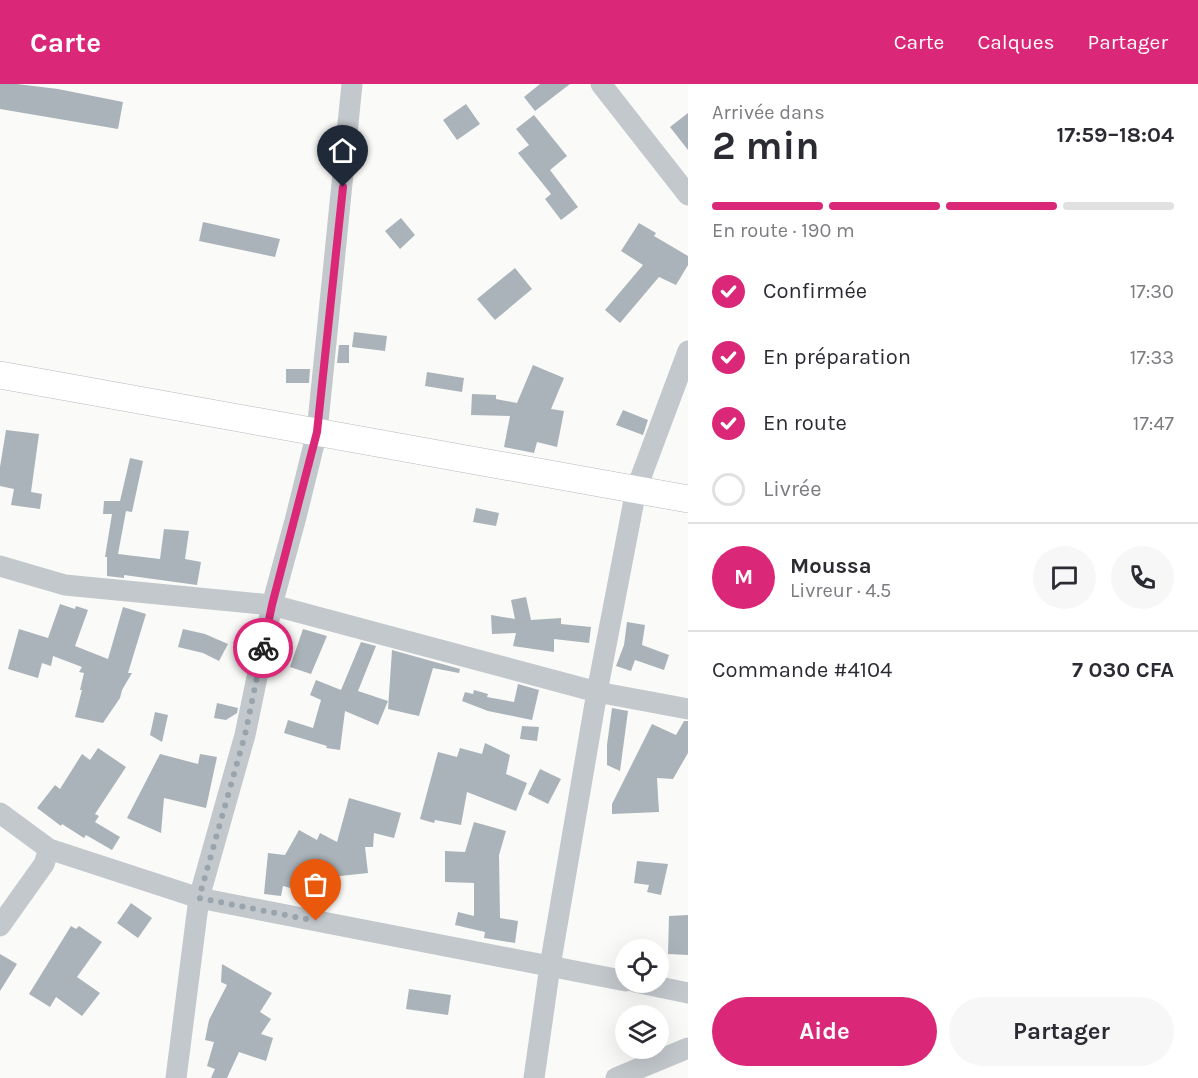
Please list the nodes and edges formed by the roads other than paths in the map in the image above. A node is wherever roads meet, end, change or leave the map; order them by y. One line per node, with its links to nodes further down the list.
1 (352, 84): 6 (street)
2 (601, 84): 3 (street)
3 (688, 195)
4 (688, 351): 7 (street)
5 (0, 375): 6 (main road)
6 (317, 432): 7 (main road); 10 (street)
7 (636, 490): 8 (main road); 11 (street)
8 (688, 499)
9 (0, 566): 10 (street)
10 (272, 605): 11 (street); 15 (street)
11 (597, 692): 12 (street); 17 (street)
12 (688, 709)
13 (0, 813): 14 (street)
14 (47, 857): 15 (street); 16 (street)
15 (199, 898): 17 (street); 22 (street)
16 (0, 926)
17 (550, 966): 18 (street); 23 (street)
18 (615, 979)
19 (669, 989): 20 (street)
20 (688, 993)
21 (688, 1048): 24 (street)
22 (176, 1078)
23 (534, 1078)
24 (616, 1078)

